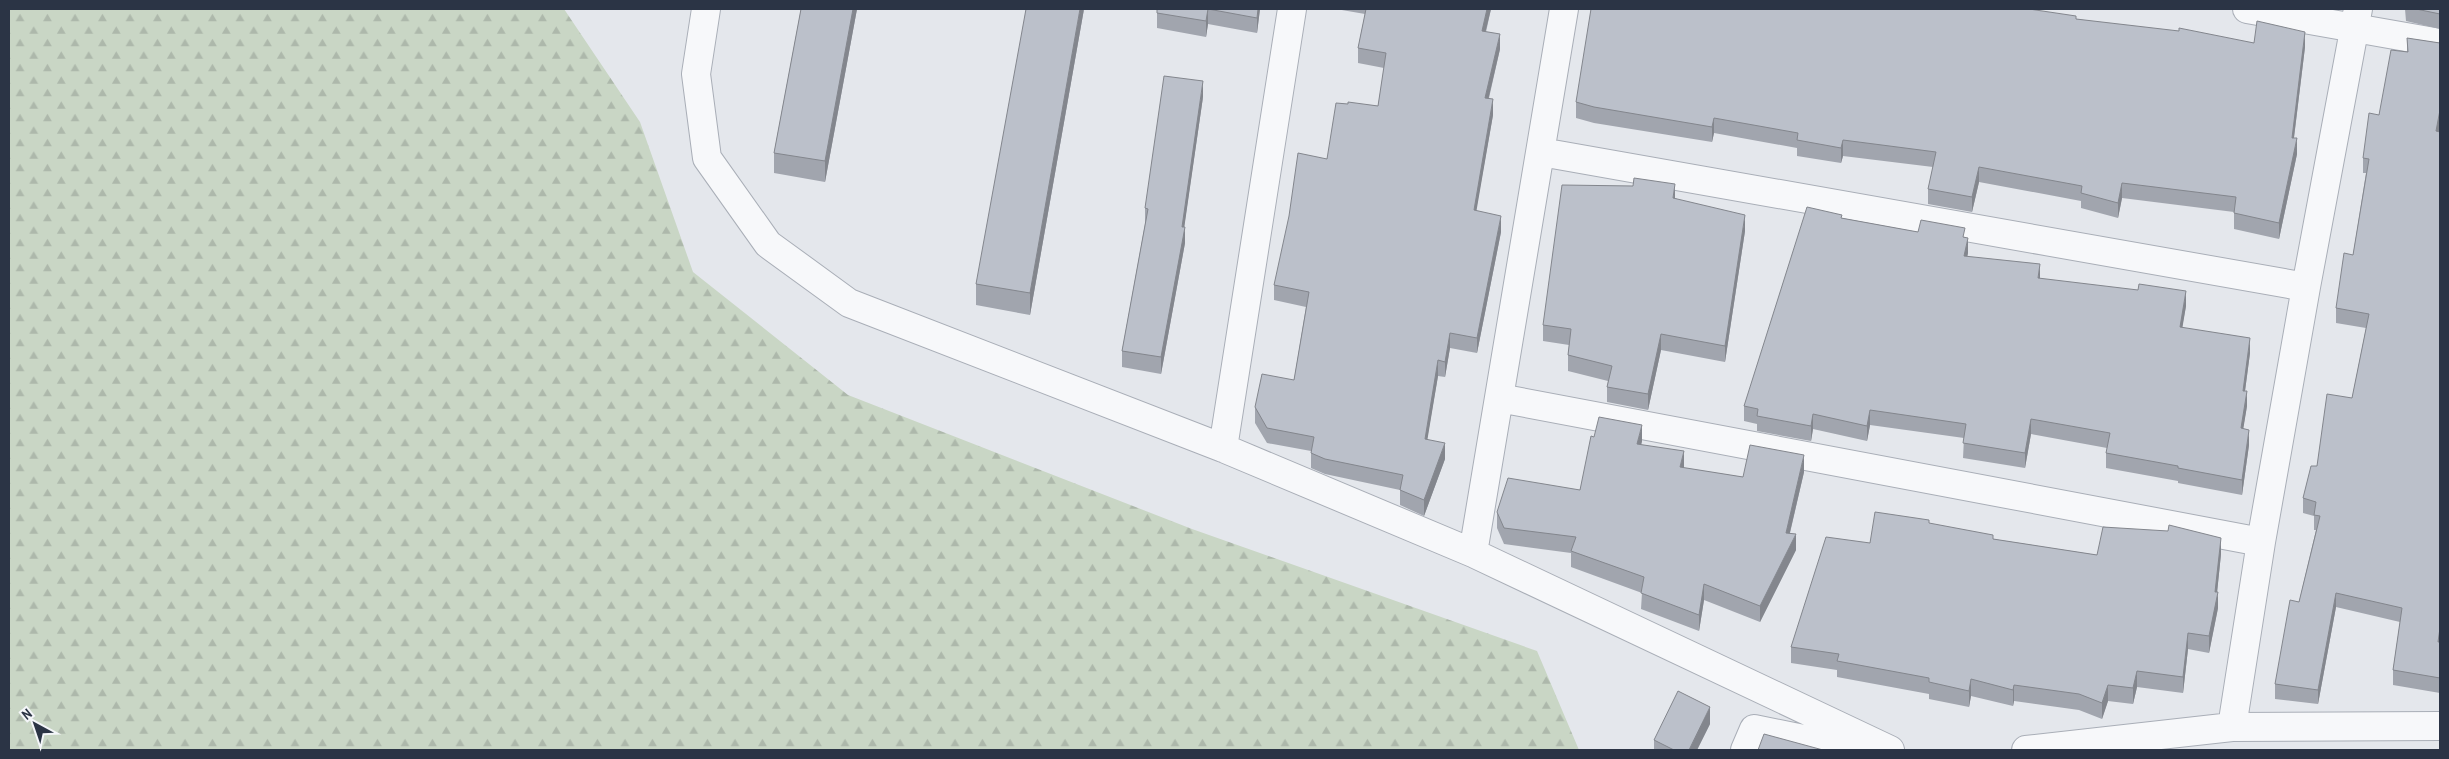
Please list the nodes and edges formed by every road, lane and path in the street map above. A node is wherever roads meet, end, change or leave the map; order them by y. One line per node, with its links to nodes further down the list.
1 (706, 9): 10 (street)
2 (1292, 9): 10 (street)
3 (1564, 9): 7 (street)
4 (2247, 9): 5 (street)
5 (2356, 18): 6 (street); 8 (street)
6 (2440, 43)
7 (1541, 152): 8 (street); 9 (street)
8 (2306, 287): 11 (street)
9 (1499, 398): 11 (street); 12 (street)
10 (1223, 448): 12 (street)
11 (2261, 542): 14 (street)
12 (1473, 553): 17 (street)
13 (2440, 726): 14 (street)
14 (2232, 727): 18 (street)
15 (1745, 750): 16 (street)
16 (1856, 750)
17 (1890, 750)
18 (2026, 750)

